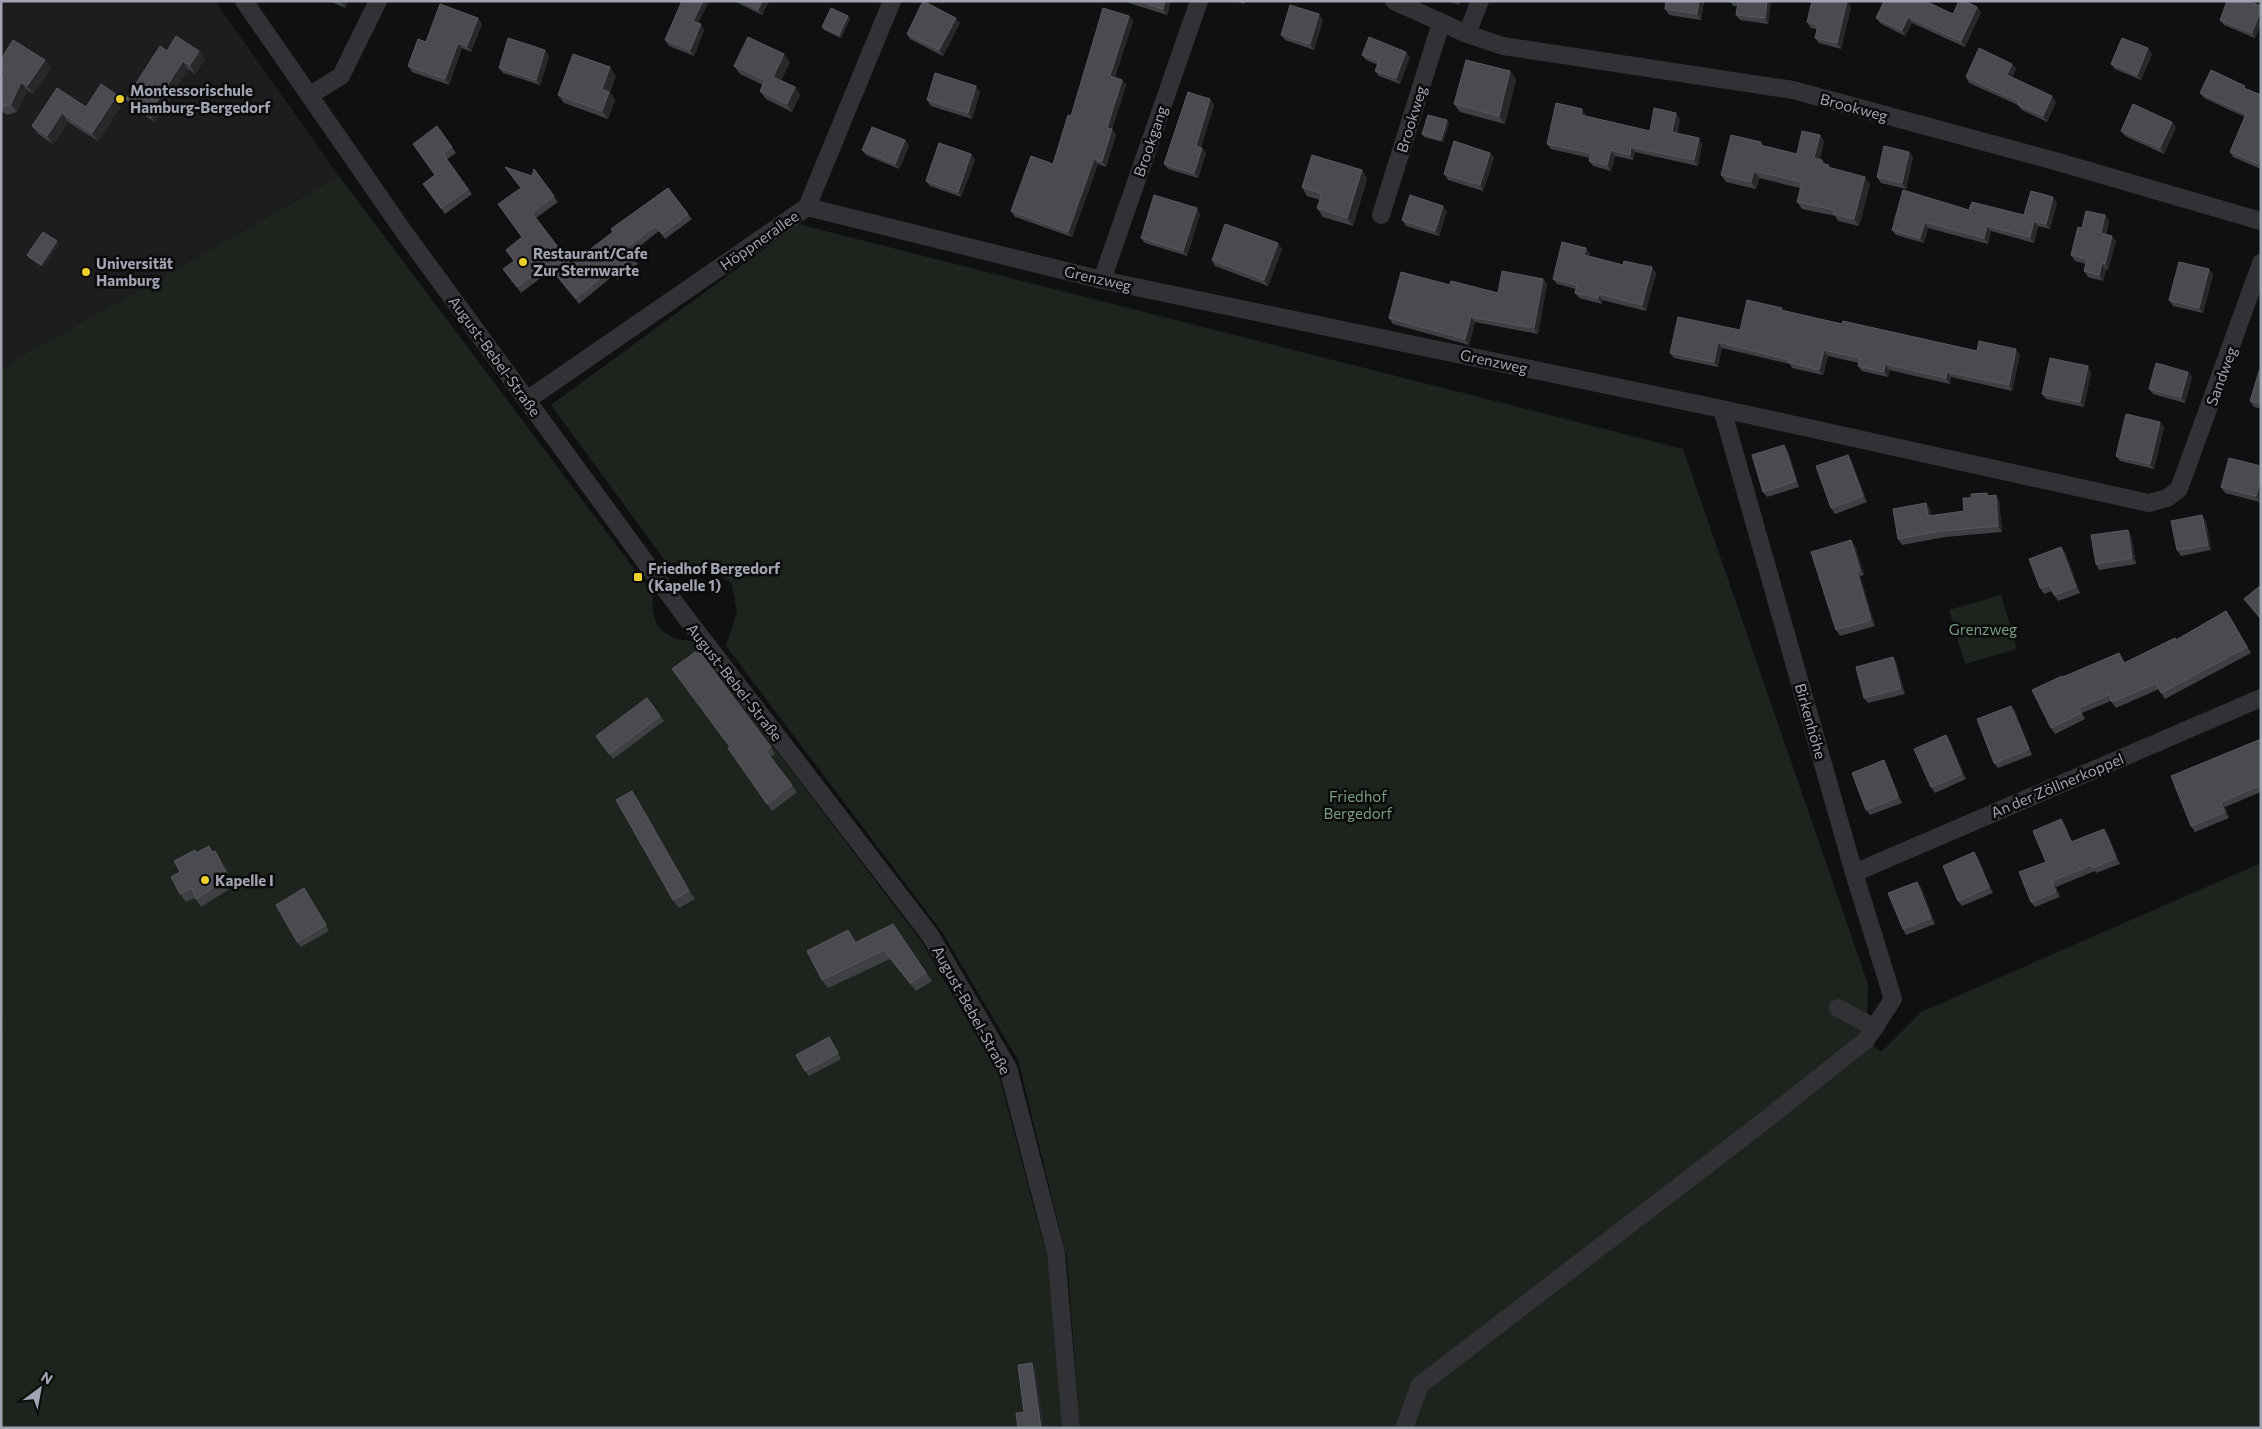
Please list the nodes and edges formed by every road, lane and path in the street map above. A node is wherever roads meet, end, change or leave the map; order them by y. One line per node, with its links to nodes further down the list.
1 (244, 1): 9 (street, August-Bebel-Straße)
2 (378, 1): 9 (street)
3 (892, 1): 10 (street, Höppnerallee)
4 (1199, 1): 14 (street, Brookgang)
5 (1394, 1): 7 (street, Brookweg)
6 (1480, 1): 8 (street)
7 (1441, 23): 8 (street, Brookweg); 11 (street, Brookweg)
8 (1467, 34): 12 (street, Brookweg)
9 (310, 95): 15 (street, August-Bebel-Straße)
10 (807, 207): 14 (street, Grenzweg); 15 (street, Höppnerallee)
11 (1381, 215)
12 (2261, 221)
13 (2261, 263): 17 (street, Sandweg)
14 (1102, 280): 16 (street, Grenzweg)
15 (527, 400): 22 (street, August-Bebel-Straße)
16 (1722, 409): 17 (street, Grenzweg); 19 (street, Birkenhöhe)
17 (2179, 488)
18 (2261, 698): 19 (street, An der Zöllnerkoppel)
19 (1854, 872): 21 (street, Birkenhöhe)
20 (1838, 1008): 21 (street)
21 (1876, 1028): 23 (street, Birkenhöhe)
22 (1071, 1428)
23 (1404, 1428)

